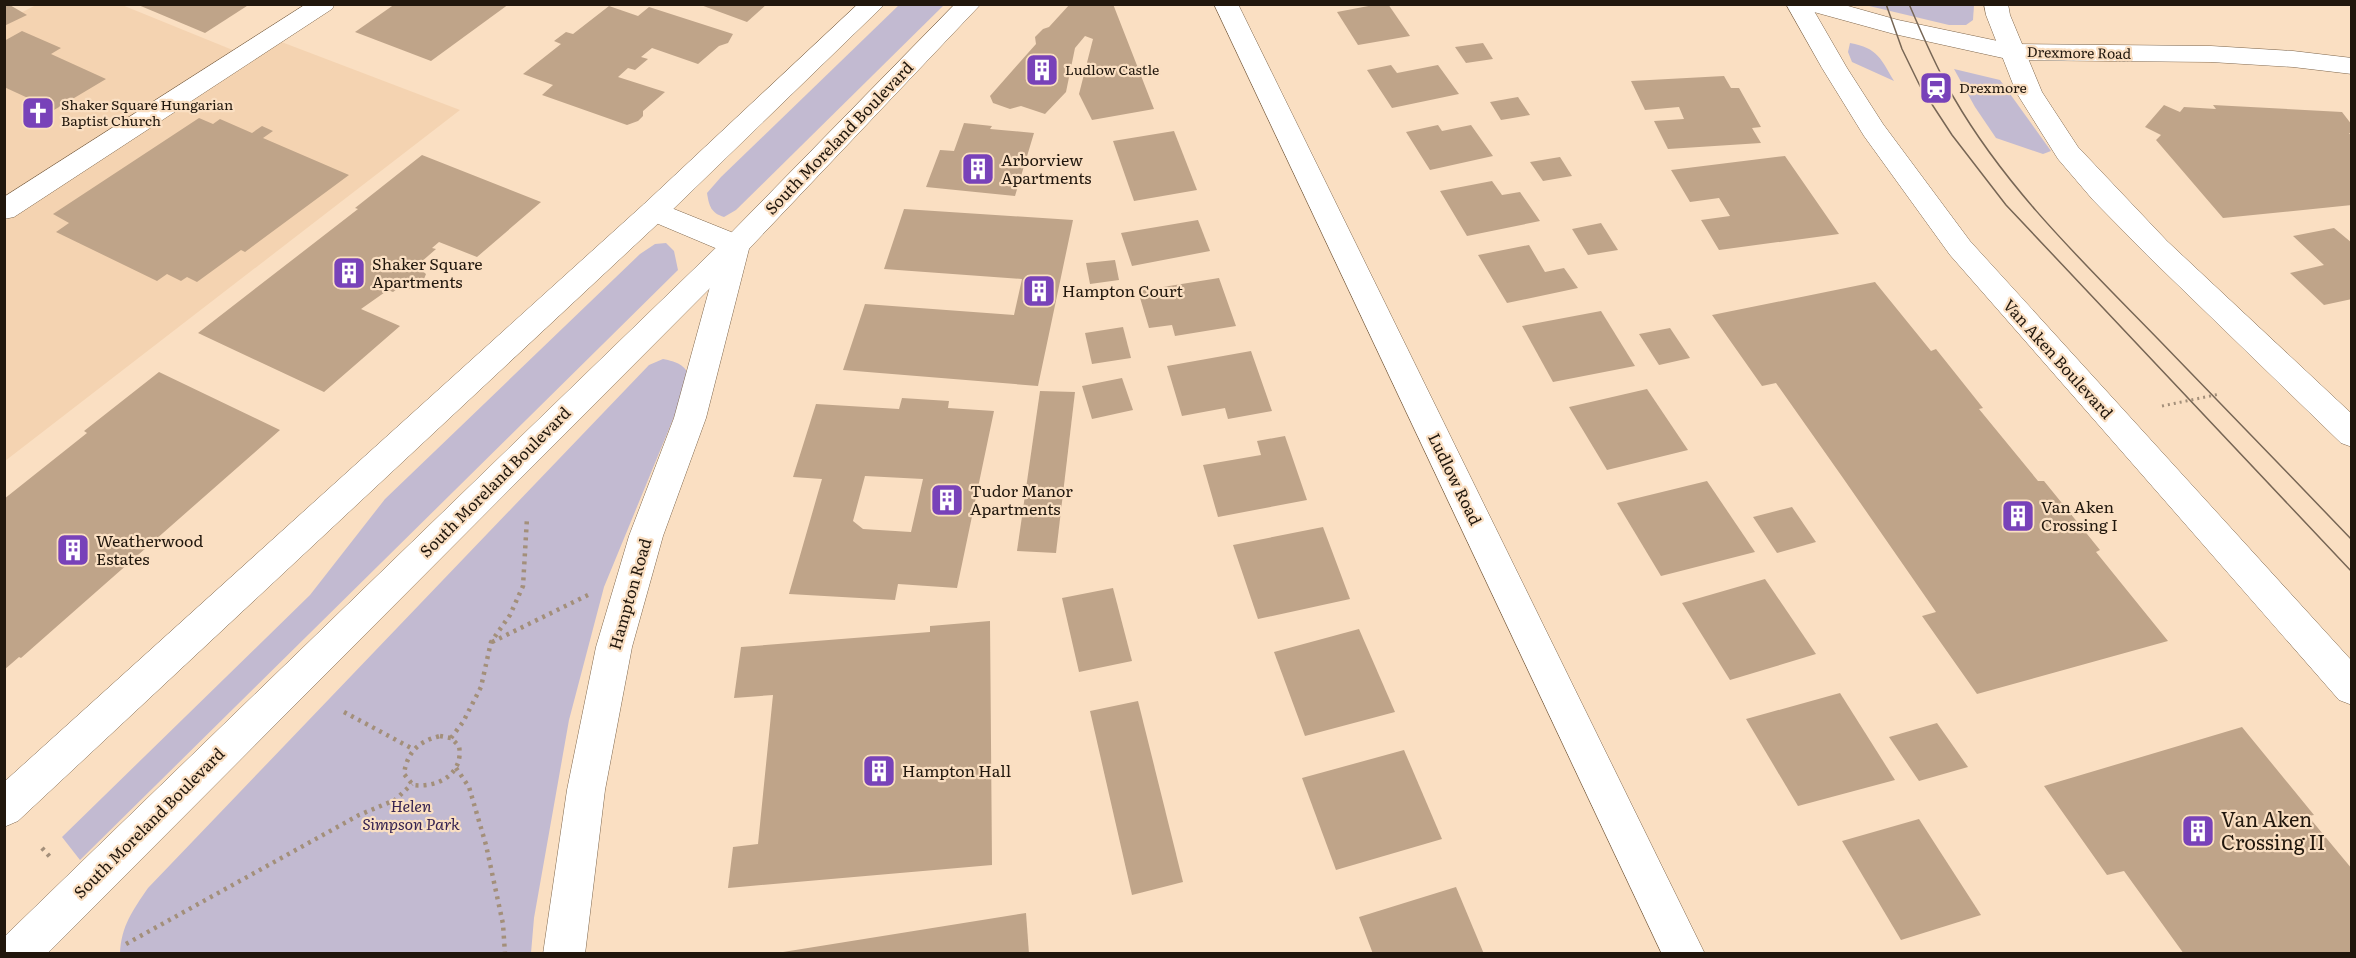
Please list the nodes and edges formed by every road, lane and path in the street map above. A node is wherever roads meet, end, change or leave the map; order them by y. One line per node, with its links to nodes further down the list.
1 (323, 4): 10 (street)
2 (873, 4): 11 (street)
3 (969, 4): 12 (street, South Moreland Boulevard)
4 (1226, 4): 30 (street, Ludlow Road)
5 (1798, 4): 19 (street, Van Aken Boulevard)
6 (1812, 4): 8 (street, Drexmore Road)
7 (1996, 4): 8 (street)
8 (2012, 52): 9 (street, Drexmore Road); 15 (street)
9 (2352, 66)
10 (4, 210)
11 (654, 211): 12 (street); 25 (street)
12 (736, 245): 27 (street, South Moreland Boulevard); 29 (street, Hampton Road)
13 (2220, 394): 14 (path)
14 (2162, 406)
15 (2352, 434)
16 (526, 519): 18 (path)
17 (594, 592): 18 (path)
18 (491, 642): 21 (path)
19 (2352, 688)
20 (344, 712): 22 (path)
21 (451, 738): 22 (path); 23 (path)
22 (413, 749): 24 (path)
23 (456, 768): 24 (path); 28 (path)
24 (412, 784): 26 (path)
25 (4, 808)
26 (126, 944)
27 (17, 954)
28 (505, 954)
29 (564, 954)
30 (1684, 954)

